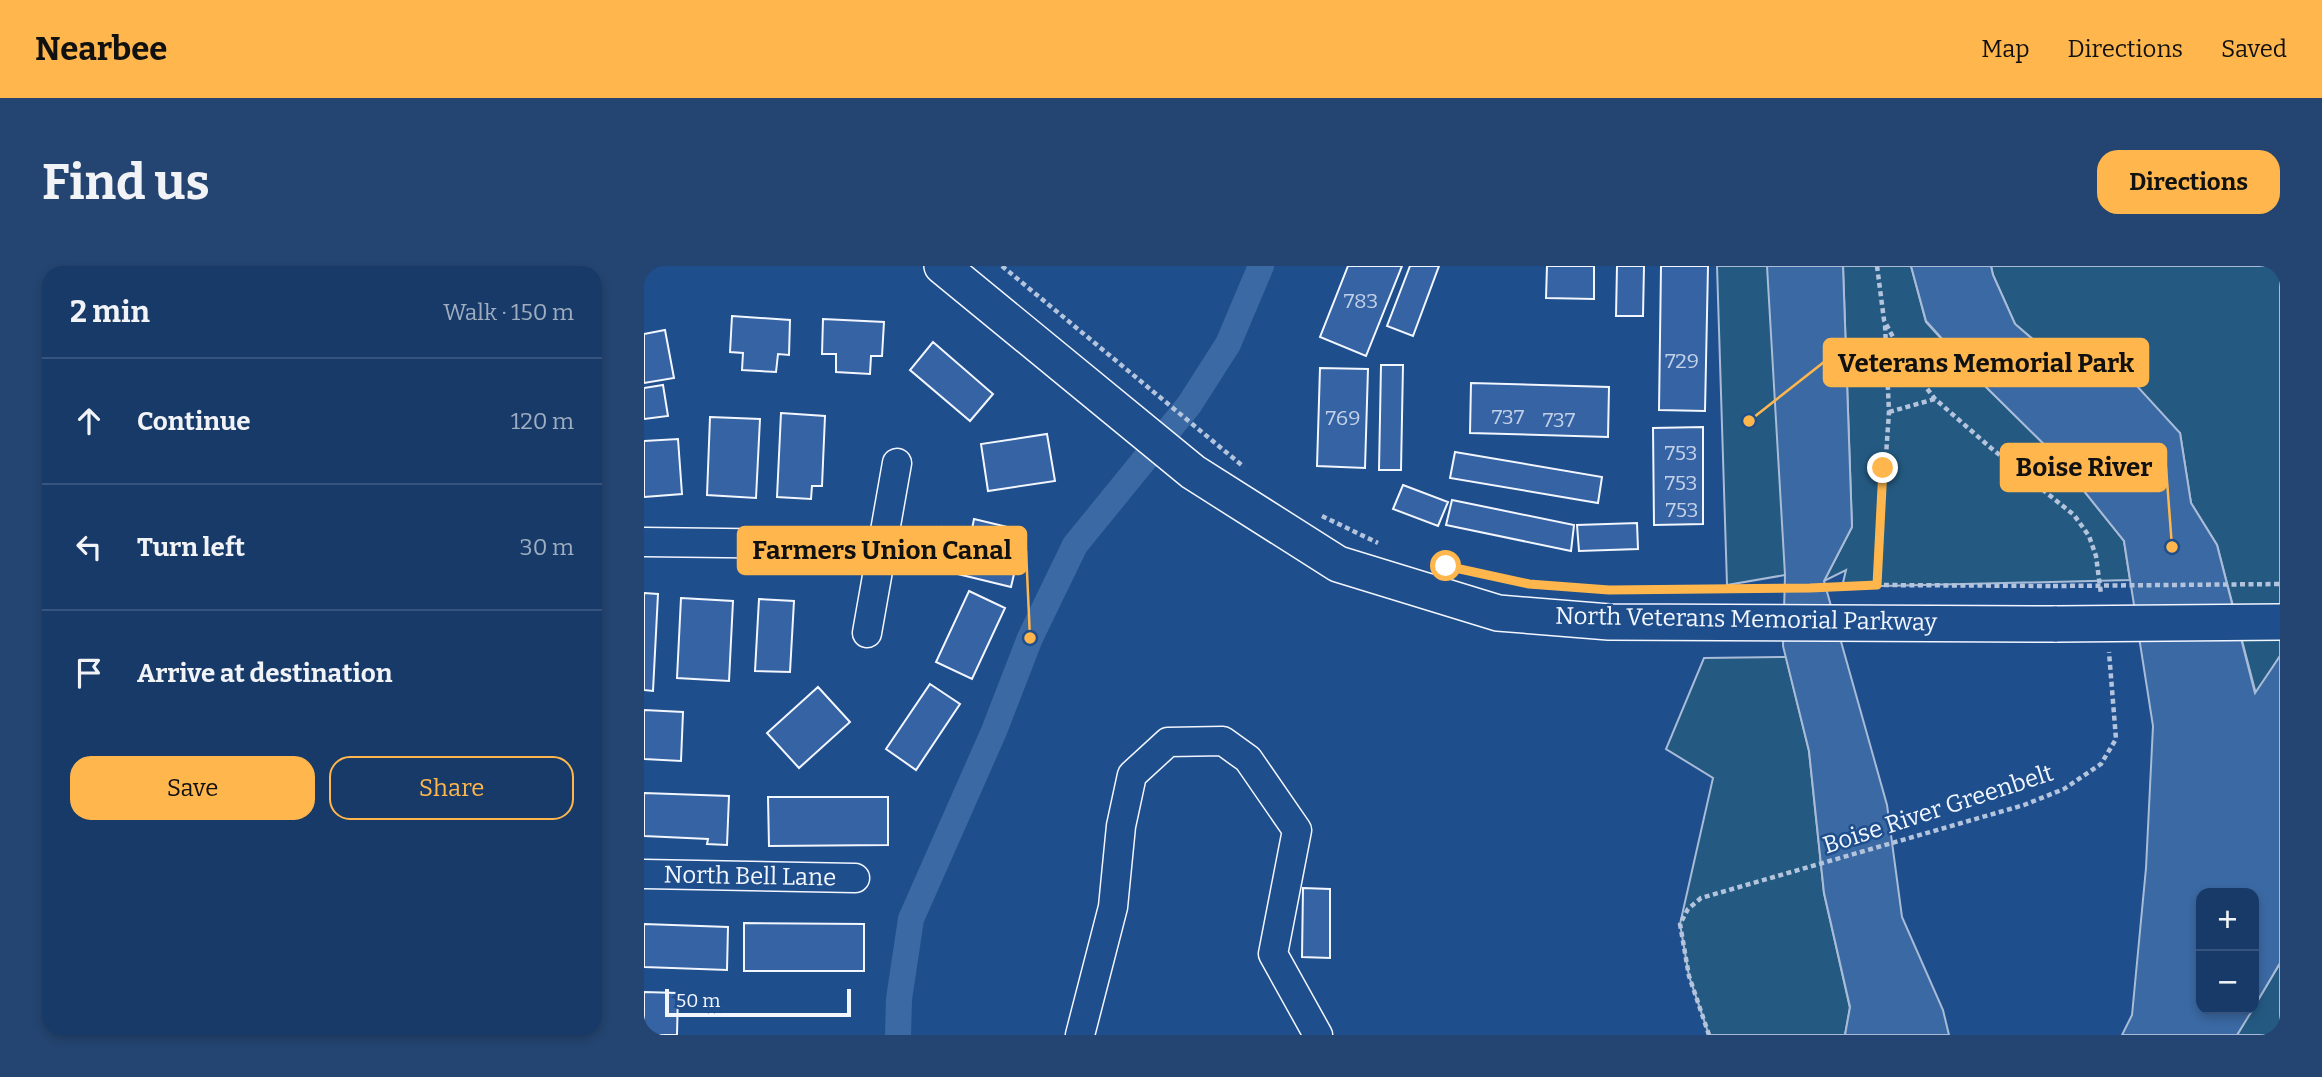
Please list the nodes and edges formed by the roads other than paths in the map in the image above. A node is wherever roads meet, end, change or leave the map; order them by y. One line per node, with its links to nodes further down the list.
1 (942, 266): 5 (main road, North Veterans Memorial Parkway, bridge)
2 (897, 463): 4 (street)
3 (644, 542): 4 (street)
4 (883, 545): 6 (street)
5 (2280, 622)
6 (867, 633)
7 (644, 874): 8 (street, North Bell Lane)
8 (855, 878)
9 (1080, 1035): 10 (street)
10 (1318, 1035)

